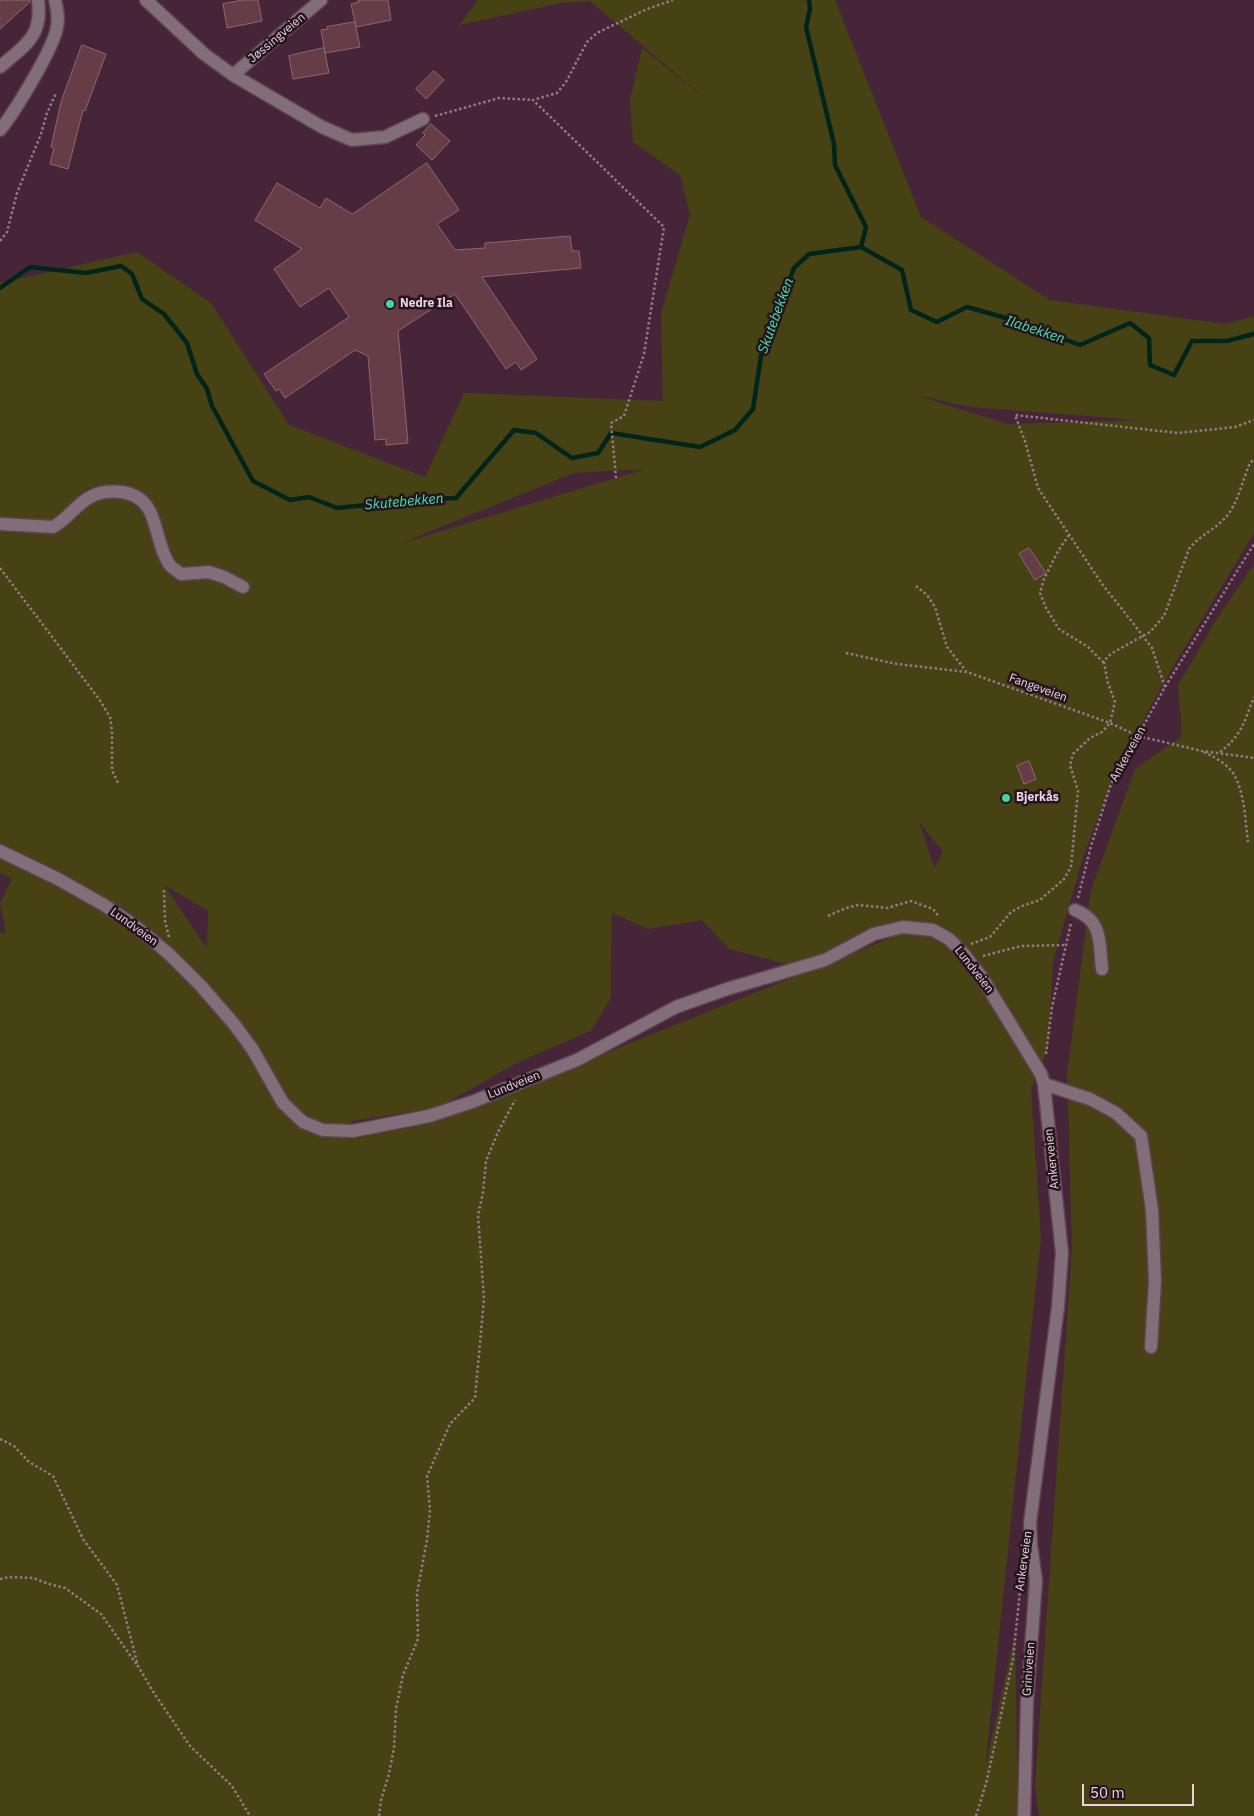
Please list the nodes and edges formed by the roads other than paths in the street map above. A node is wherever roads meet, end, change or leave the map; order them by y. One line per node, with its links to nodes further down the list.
1 (38, 0): 5 (street)
2 (55, 0): 8 (street)
3 (146, 0): 6 (street)
4 (321, 0): 6 (street, Jøssingveien)
5 (0, 67)
6 (232, 75): 7 (street)
7 (424, 119)
8 (0, 130)
9 (0, 524): 10 (street)
10 (243, 588)
11 (0, 851): 14 (street, Lundveien)
12 (1075, 910): 13 (street)
13 (1102, 969)
14 (1042, 1079): 15 (street); 16 (street, Ankerveien)
15 (1151, 1348)
16 (1030, 1523): 17 (street, Griniveien)
17 (1024, 1816)

